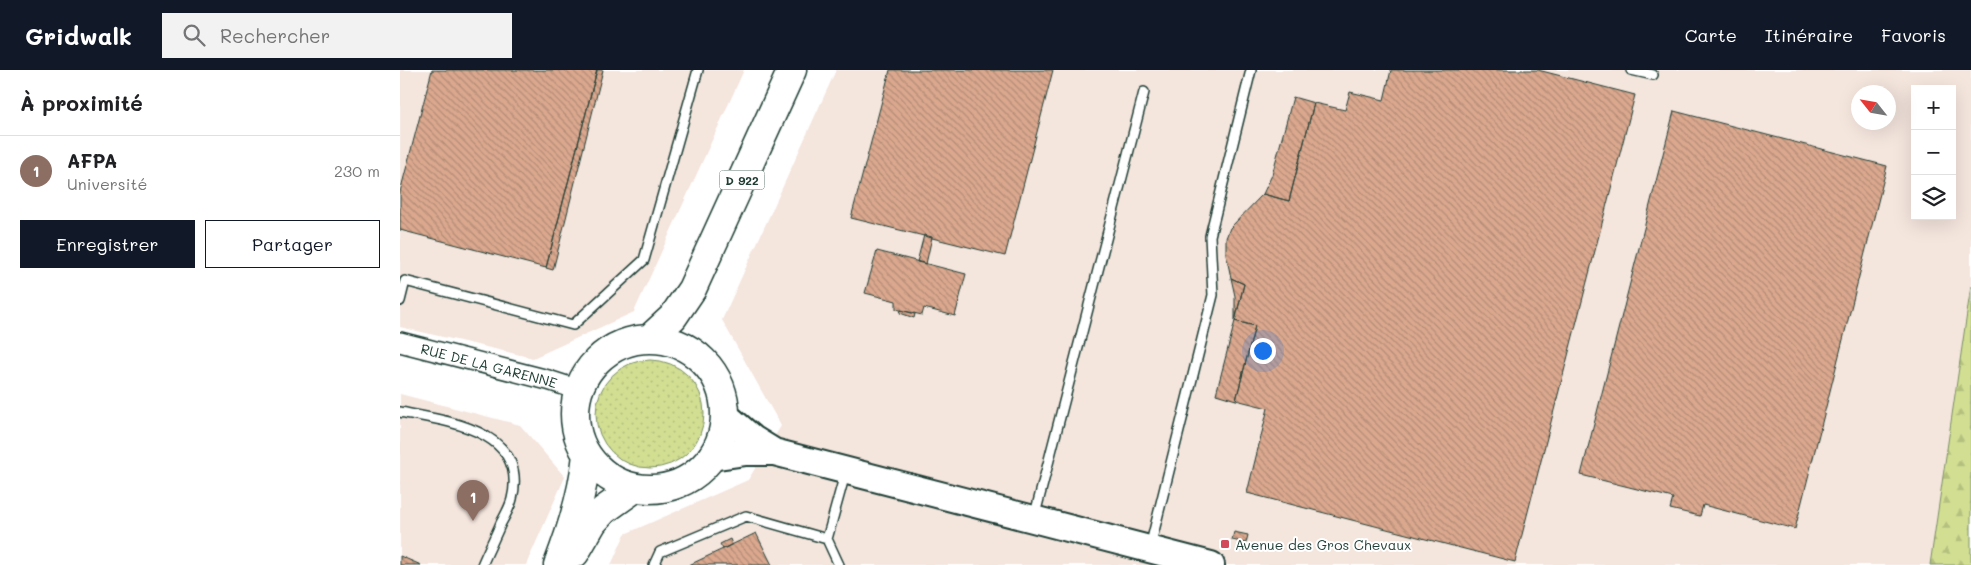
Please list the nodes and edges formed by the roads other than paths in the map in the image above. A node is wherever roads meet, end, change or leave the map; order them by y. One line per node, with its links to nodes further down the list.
1 (698, 70): 8 (lane)
2 (792, 70): 7 (main road, D 922)
3 (1251, 70): 22 (lane)
4 (1631, 70): 5 (lane)
5 (1653, 75)
6 (1144, 92): 20 (lane)
7 (692, 289): 9 (main road, D 922); 11 (main road, D 922)
8 (400, 301)
9 (649, 339): 11 (main road); 12 (main road)
10 (400, 342): 12 (street, RUE DE LA GARENNE)
11 (698, 356): 14 (main road)
12 (579, 390): 16 (main road)
13 (400, 412): 23 (lane)
14 (725, 415): 15 (street); 17 (main road)
15 (774, 452): 17 (street); 18 (street)
16 (587, 455): 19 (main road); 24 (main road)
17 (711, 457): 19 (main road)
18 (846, 470): 20 (street); 21 (lane)
19 (636, 488): 25 (main road)
20 (1034, 519): 22 (street)
21 (826, 539): 26 (lane); 27 (lane)
22 (1150, 549): 28 (street)
23 (482, 565)
24 (558, 565)
25 (567, 565)
26 (654, 565)
27 (839, 565)
28 (1211, 565)

